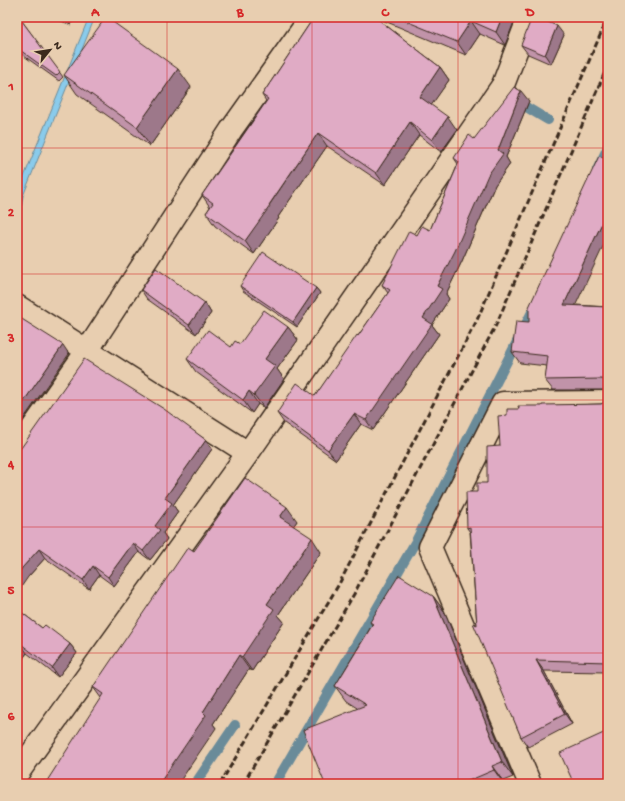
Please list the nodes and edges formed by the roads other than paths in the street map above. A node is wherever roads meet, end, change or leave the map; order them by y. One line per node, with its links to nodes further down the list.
1 (529, 17): 7 (street)
2 (307, 24): 4 (street)
3 (17, 306): 4 (street)
4 (87, 351): 6 (street); 7 (street)
5 (608, 402): 9 (street)
6 (17, 450)
7 (248, 453): 8 (street)
8 (17, 774)
9 (530, 784)

